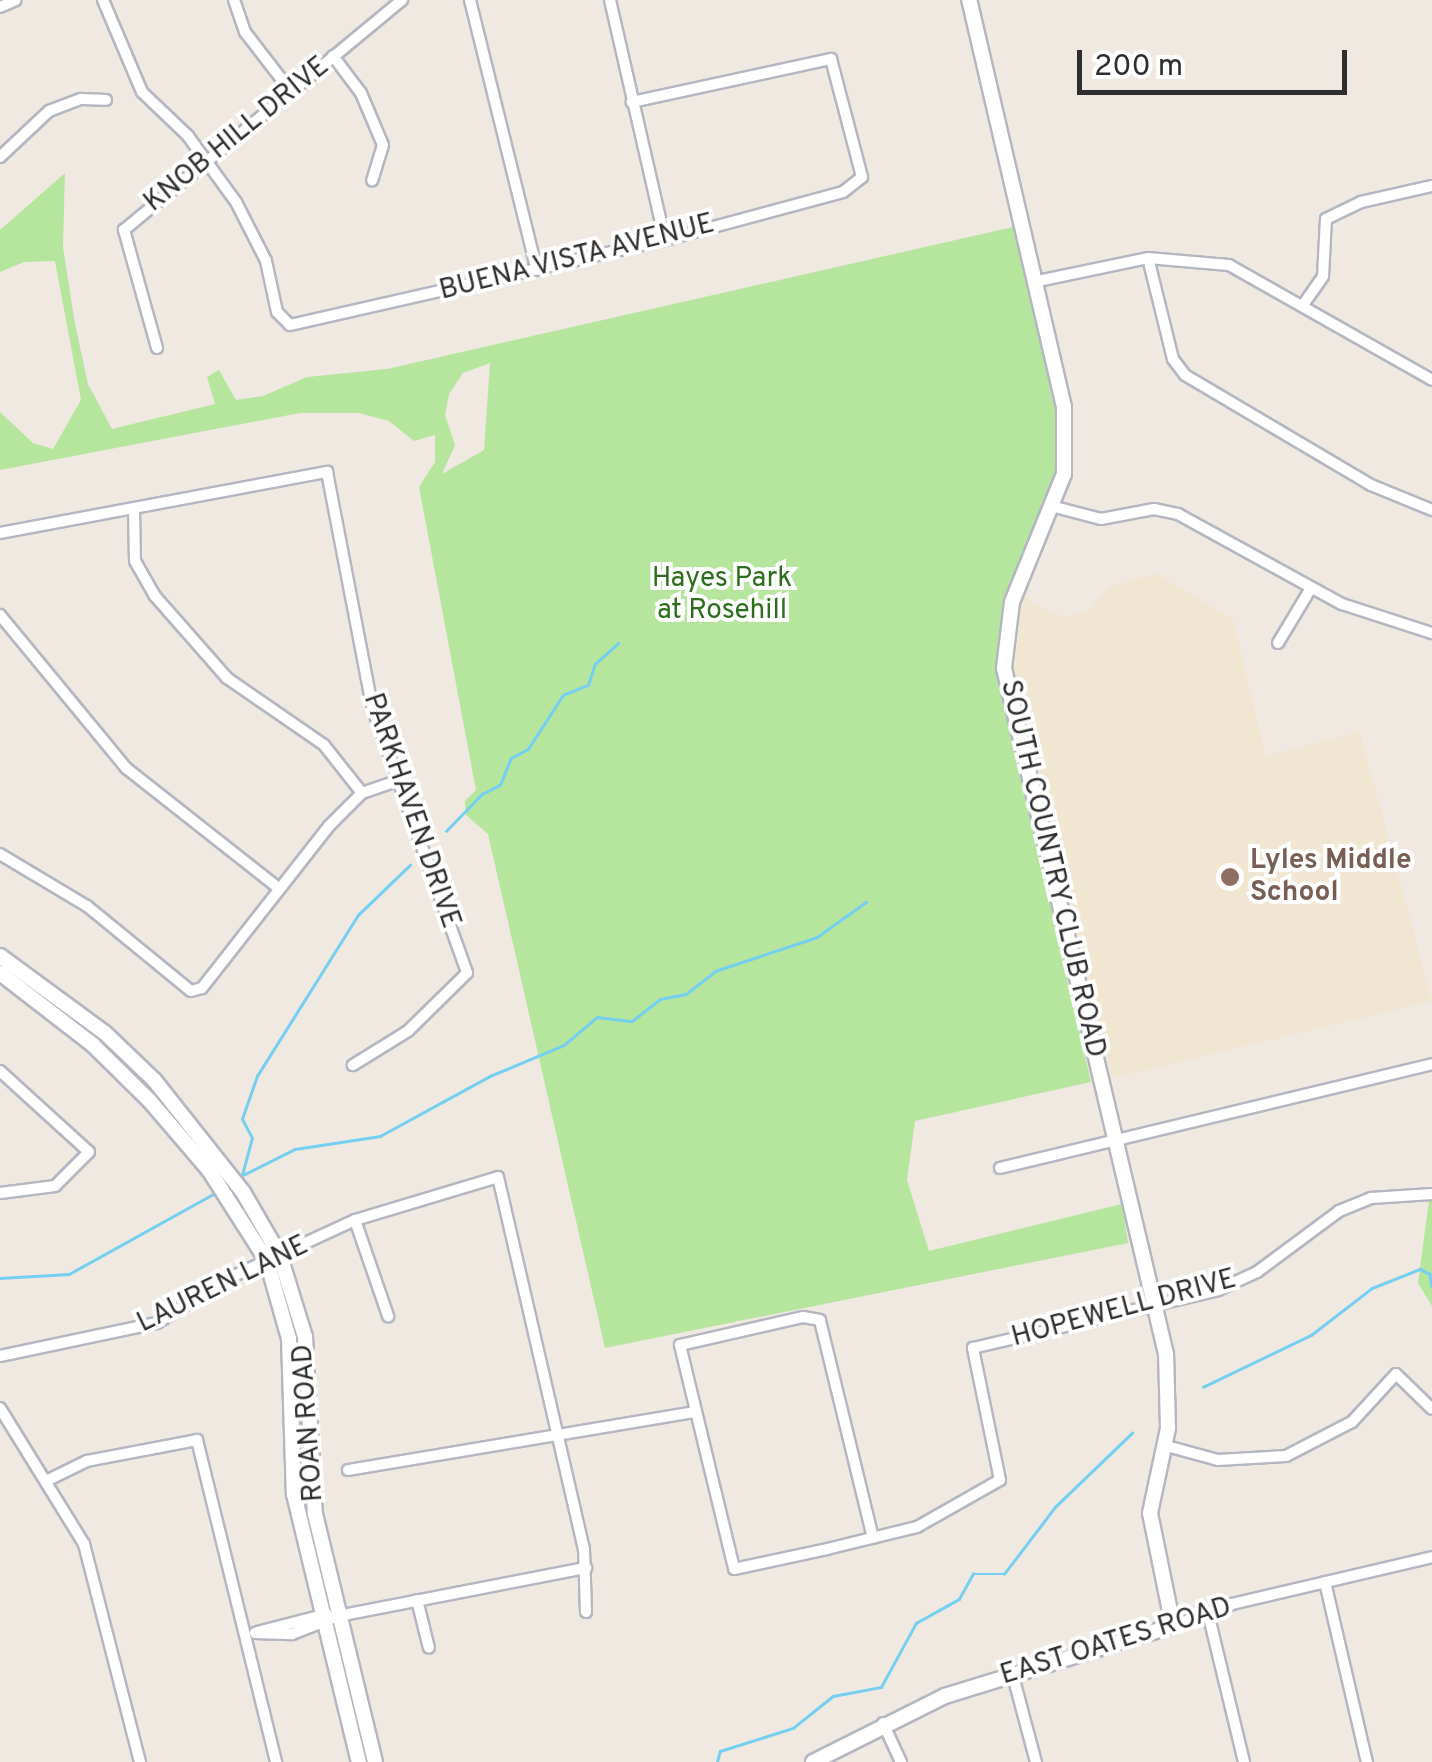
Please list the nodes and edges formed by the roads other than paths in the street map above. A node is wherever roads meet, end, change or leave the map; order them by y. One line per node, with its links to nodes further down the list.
1 (16, 0): 8 (street)
2 (103, 0): 14 (street)
3 (234, 0): 10 (street)
4 (402, 0): 9 (street, KNOB HILL DRIVE)
5 (470, 0): 20 (street)
6 (610, 0): 12 (street)
7 (969, 0): 21 (street, SOUTH COUNTRY CLUB ROAD)
8 (0, 6)
9 (333, 56): 10 (street, KNOB HILL DRIVE); 15 (street)
10 (289, 90): 14 (street, KNOB HILL DRIVE)
11 (106, 100): 13 (street)
12 (632, 102): 18 (street); 18 (street, BUENA VISTA AVENUE)
13 (0, 156)
14 (206, 159): 20 (street, BUENA VISTA AVENUE); 23 (street, KNOB HILL DRIVE)
15 (372, 180)
16 (1430, 186): 17 (street); 22 (street)
17 (1432, 199)
18 (665, 240): 20 (street, BUENA VISTA AVENUE)
19 (1148, 258): 21 (street); 22 (street); 27 (street)
20 (537, 270)
21 (1033, 282): 25 (street, SOUTH COUNTRY CLUB ROAD)
22 (1303, 306): 24 (street)
23 (157, 348)
24 (1432, 380)
25 (1055, 506): 29 (street); 42 (street, SOUTH COUNTRY CLUB ROAD)
26 (134, 510): 28 (street); 33 (street, PARKHAVEN DRIVE); 34 (street)
27 (1432, 510)
28 (0, 533)
29 (1311, 588): 31 (street); 32 (street)
30 (0, 615): 36 (street)
31 (1432, 634)
32 (1278, 643)
33 (399, 780): 34 (street); 40 (street, PARKHAVEN DRIVE)
34 (362, 794): 36 (street)
35 (0, 856): 36 (street)
36 (276, 886)
37 (0, 956): 47 (street, ROAN ROAD)
38 (0, 973): 47 (street, ROAN ROAD)
39 (1432, 1064): 42 (street)
40 (353, 1065)
41 (0, 1072): 44 (street)
42 (1113, 1141): 43 (street); 48 (street, SOUTH COUNTRY CLUB ROAD)
43 (1000, 1168)
44 (0, 1193)
45 (1432, 1194): 48 (street, HOPEWELL DRIVE)
46 (355, 1220): 47 (street, LAUREN LANE); 49 (street); 54 (street, LAUREN LANE)
47 (274, 1258): 50 (street, LAUREN LANE); 65 (street, ROAN ROAD)
48 (1153, 1305): 55 (street, SOUTH COUNTRY CLUB ROAD); 58 (street, HOPEWELL DRIVE)
49 (388, 1316)
50 (0, 1356)
51 (0, 1408): 57 (street)
52 (1432, 1410): 55 (street)
53 (692, 1412): 54 (street); 58 (street); 58 (street)
54 (556, 1435): 56 (street); 60 (street)
55 (1163, 1444): 66 (street, SOUTH COUNTRY CLUB ROAD)
56 (348, 1470)
57 (46, 1481): 67 (street); 71 (street)
58 (873, 1538)
59 (1432, 1557): 61 (street, EAST OATES ROAD)
60 (586, 1568): 62 (street); 63 (street)
61 (1325, 1582): 64 (street, EAST OATES ROAD); 79 (street)
62 (417, 1600): 65 (street); 68 (street)
63 (586, 1612)
64 (1208, 1612): 66 (street, EAST OATES ROAD); 78 (street)
65 (328, 1618): 67 (street); 73 (street, ROAN ROAD); 74 (street, ROAN ROAD)
66 (1173, 1626): 69 (street, EAST OATES ROAD)
67 (250, 1634): 72 (street)
68 (429, 1648)
69 (1012, 1672): 70 (street, EAST OATES ROAD); 77 (street)
70 (882, 1722): 75 (street, EAST OATES ROAD); 76 (street)
71 (140, 1762)
72 (276, 1762)
73 (359, 1762)
74 (375, 1762)
75 (813, 1762)
76 (901, 1762)
77 (1036, 1762)
78 (1244, 1762)
79 (1367, 1762)

